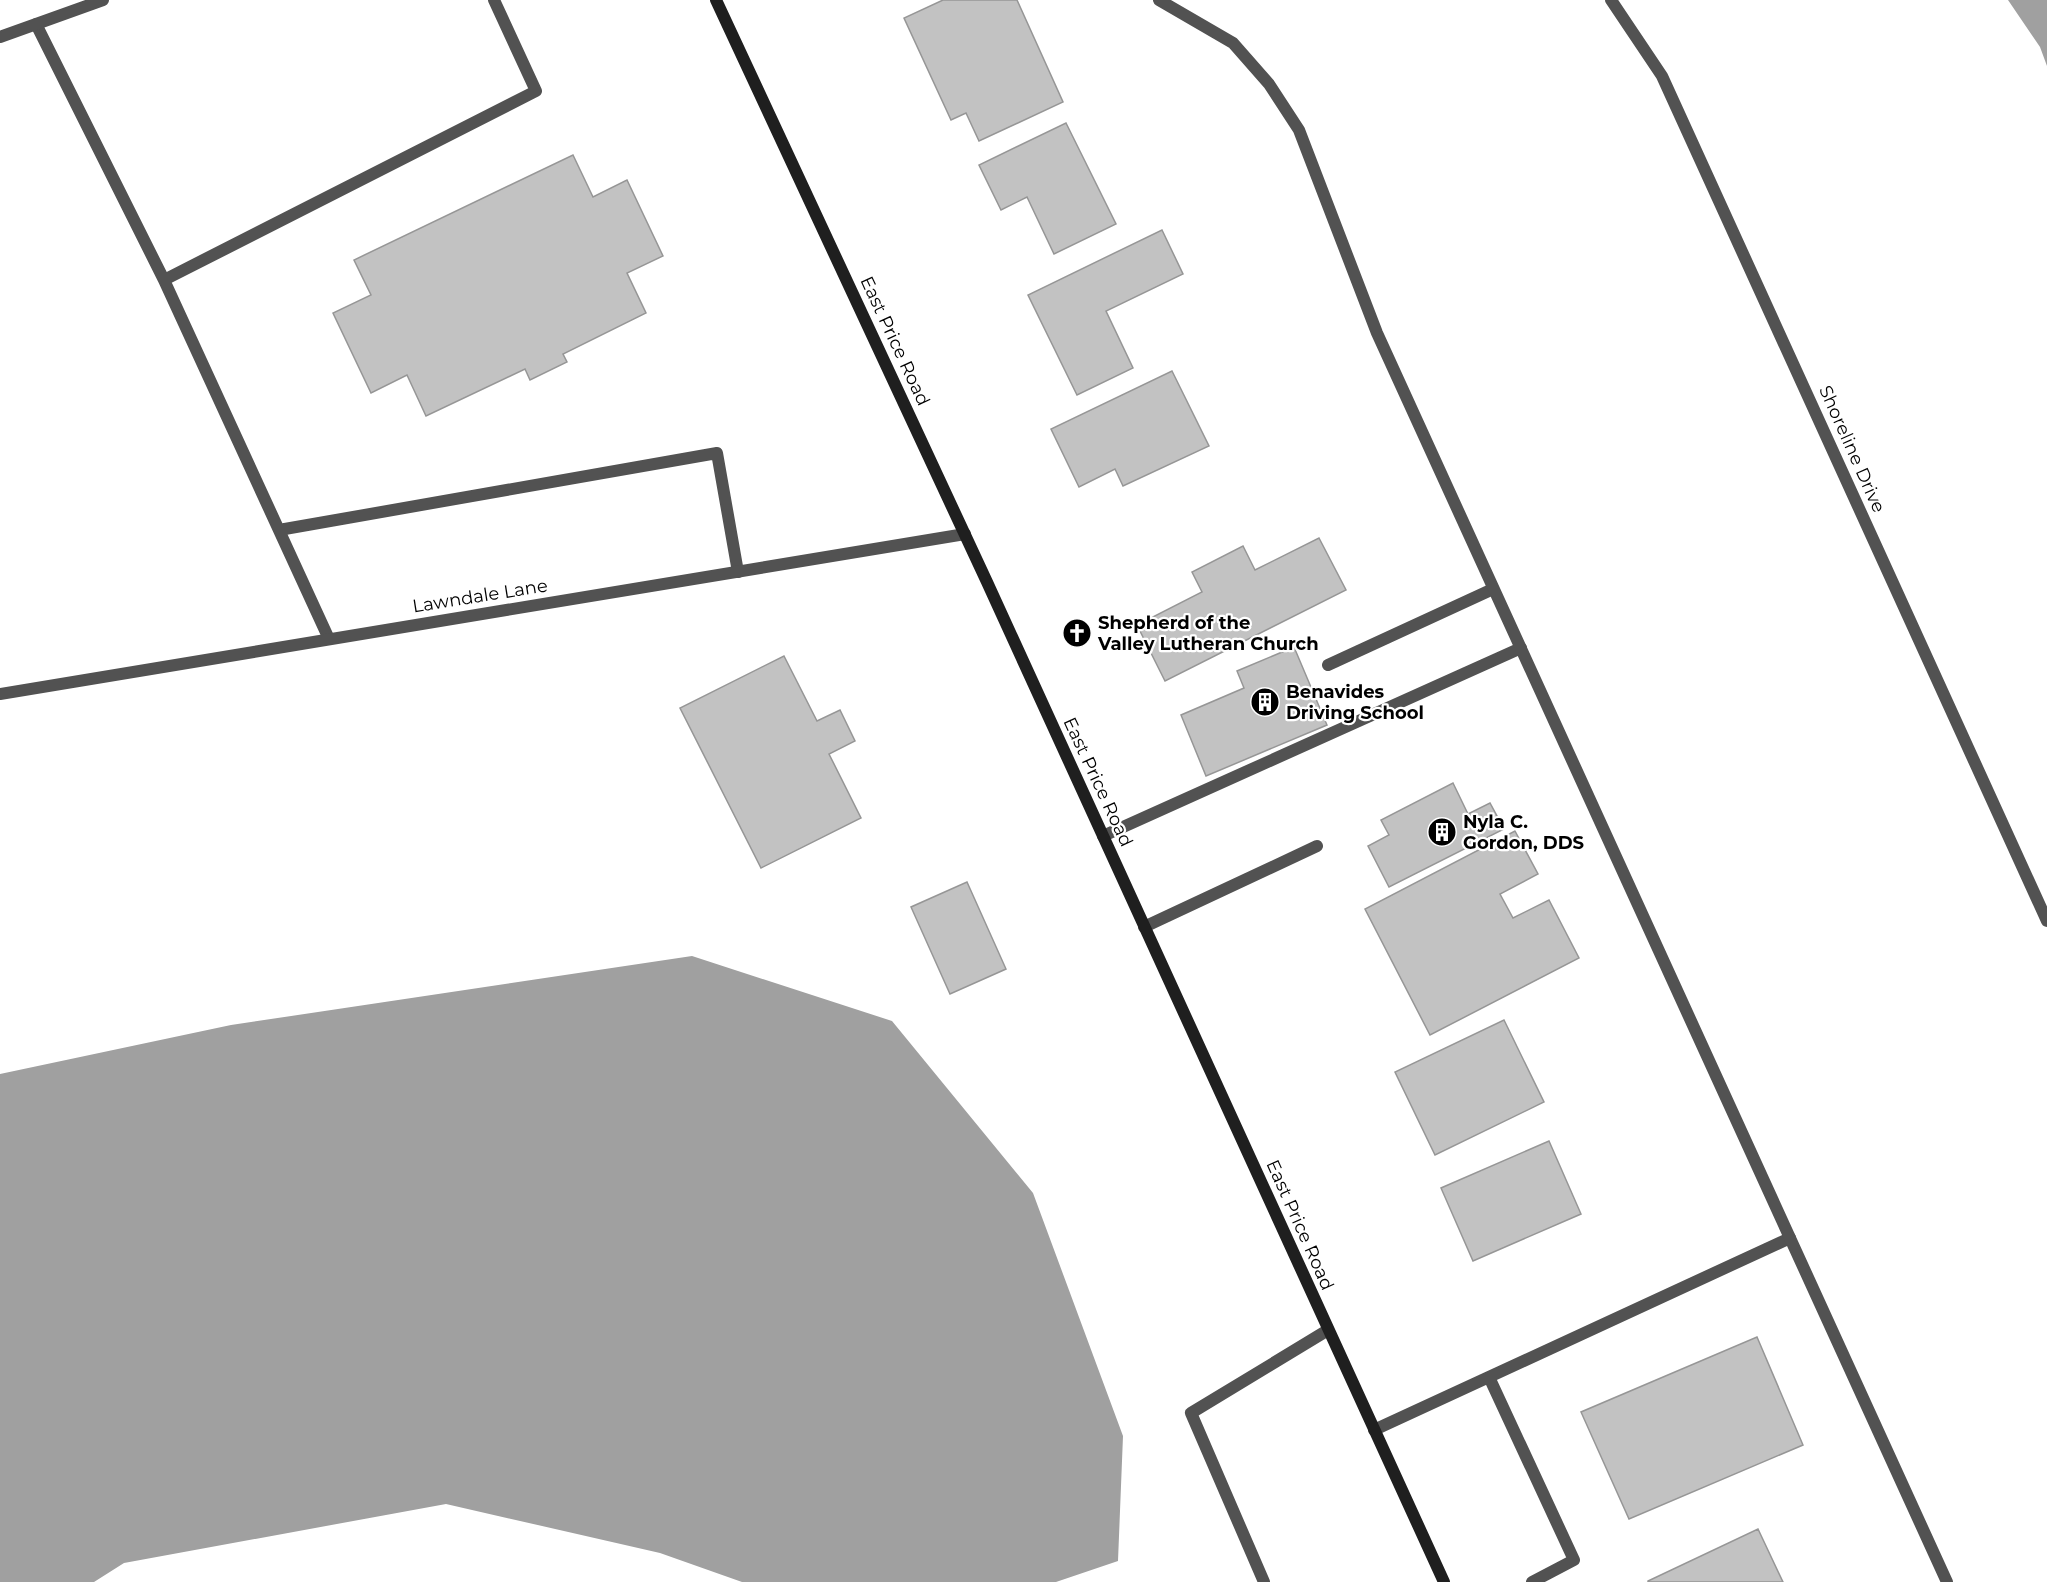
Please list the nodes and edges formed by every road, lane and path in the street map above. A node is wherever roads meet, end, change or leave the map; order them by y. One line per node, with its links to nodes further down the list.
1 (103, 0): 6 (street)
2 (494, 0): 8 (street)
3 (716, 0): 10 (main road, East Price Road)
4 (1159, 0): 12 (street)
5 (1611, 0): 19 (street, Shoreline Drive)
6 (36, 24): 7 (street); 8 (street)
7 (0, 37)
8 (164, 280): 9 (street)
9 (279, 530): 11 (street); 13 (street)
10 (965, 534): 11 (street, Lawndale Lane); 17 (main road, East Price Road)
11 (738, 572): 13 (street, Lawndale Lane)
12 (1493, 589): 14 (street); 15 (street)
13 (328, 639): 16 (street, Lawndale Lane)
14 (1521, 648): 17 (street); 21 (street)
15 (1328, 665)
16 (0, 694)
17 (1103, 836): 20 (main road, East Price Road)
18 (1317, 846): 20 (street)
19 (2047, 921)
20 (1144, 927): 22 (main road, East Price Road)
21 (1790, 1238): 23 (street); 28 (street)
22 (1328, 1330): 24 (main road, East Price Road); 25 (street)
23 (1489, 1377): 24 (street); 27 (street)
24 (1374, 1430): 26 (main road, East Price Road)
25 (1264, 1582)
26 (1444, 1582)
27 (1532, 1582)
28 (1947, 1582)

